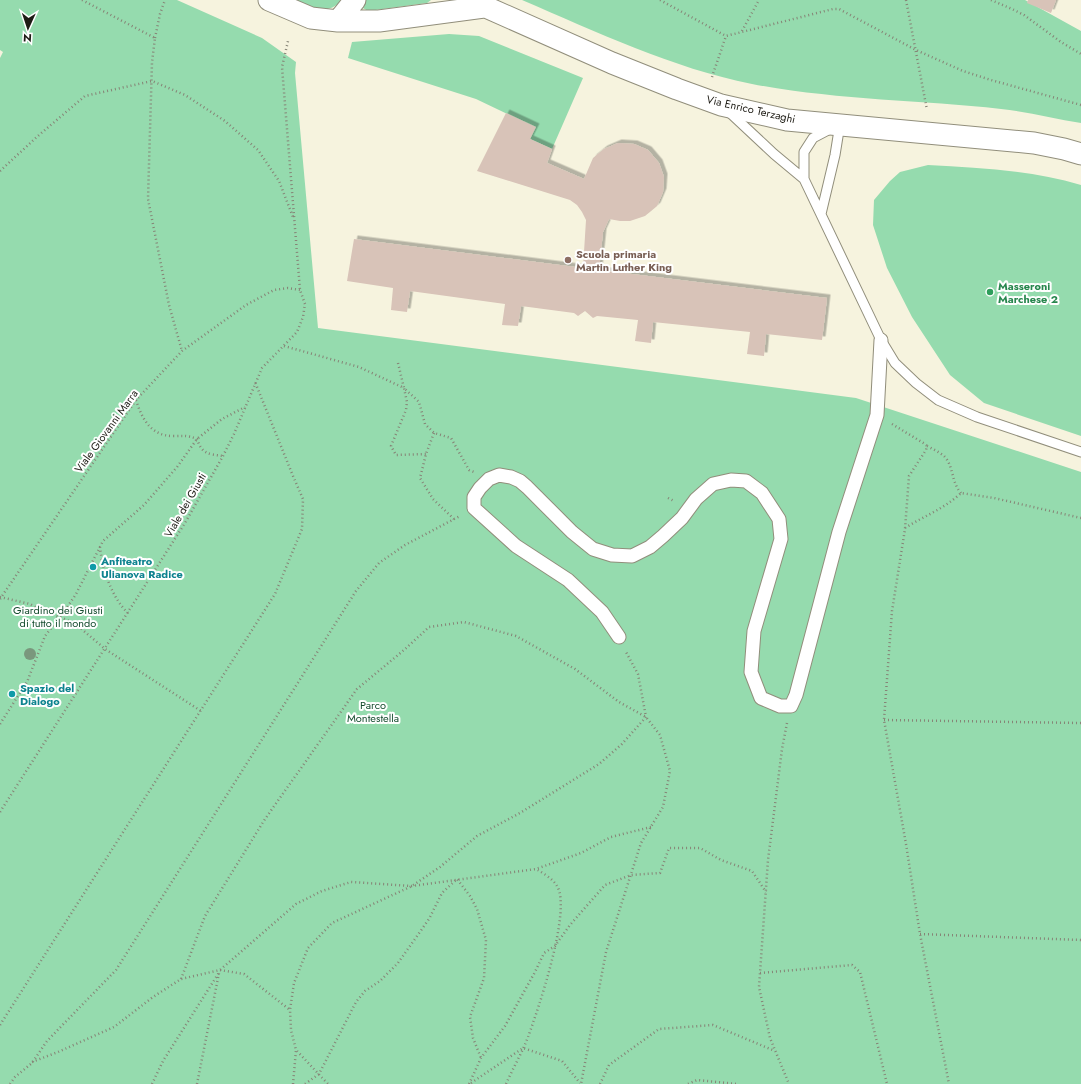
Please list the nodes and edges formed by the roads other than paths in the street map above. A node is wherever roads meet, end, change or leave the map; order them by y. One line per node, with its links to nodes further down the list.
1 (269, 0): 4 (street)
2 (355, 0): 4 (street)
3 (477, 3): 4 (street); 5 (street, Via Enrico Terzaghi)
4 (338, 21)
5 (721, 105): 6 (street, Via Enrico Terzaghi); 8 (lane)
6 (840, 124): 7 (street, Via Enrico Terzaghi); 8 (lane); 9 (lane)
7 (1081, 154)
8 (804, 178): 9 (lane)
9 (821, 214): 10 (lane)
10 (881, 340): 11 (lane); 12 (street)
11 (1081, 452)
12 (619, 637)

